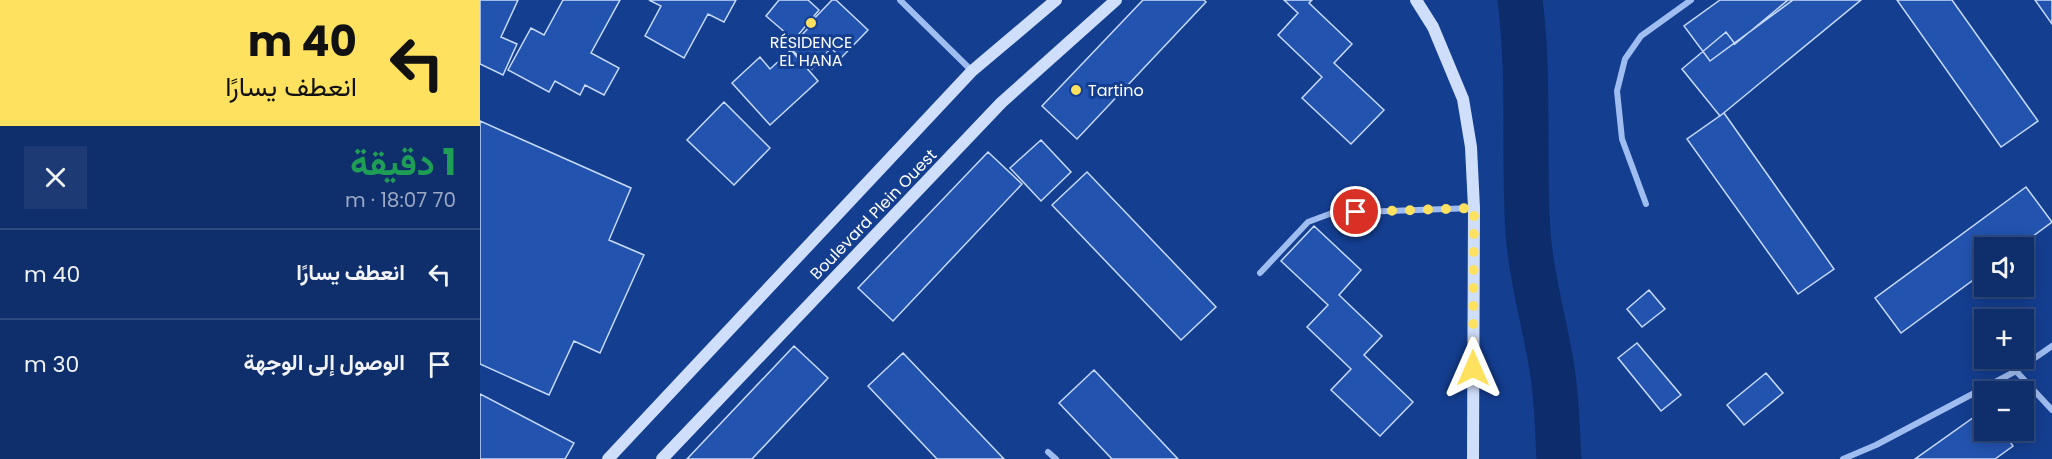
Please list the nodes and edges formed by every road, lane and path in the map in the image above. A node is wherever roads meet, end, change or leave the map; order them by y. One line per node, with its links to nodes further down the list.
1 (900, 0): 6 (street)
2 (1056, 0): 6 (main road, Boulevard Plein Ouest)
3 (1116, 0): 15 (main road, Boulevard Plein Ouest)
4 (1416, 0): 8 (main road)
5 (1691, 0): 7 (street)
6 (972, 71): 14 (main road, Boulevard Plein Ouest)
7 (1646, 204)
8 (1474, 208): 9 (street); 17 (main road)
9 (1260, 273)
10 (2052, 346): 11 (street)
11 (2016, 371): 12 (street); 18 (street)
12 (2052, 410)
13 (1048, 452): 16 (street)
14 (608, 459)
15 (662, 459)
16 (1056, 459)
17 (1473, 459)
18 (1843, 459)

